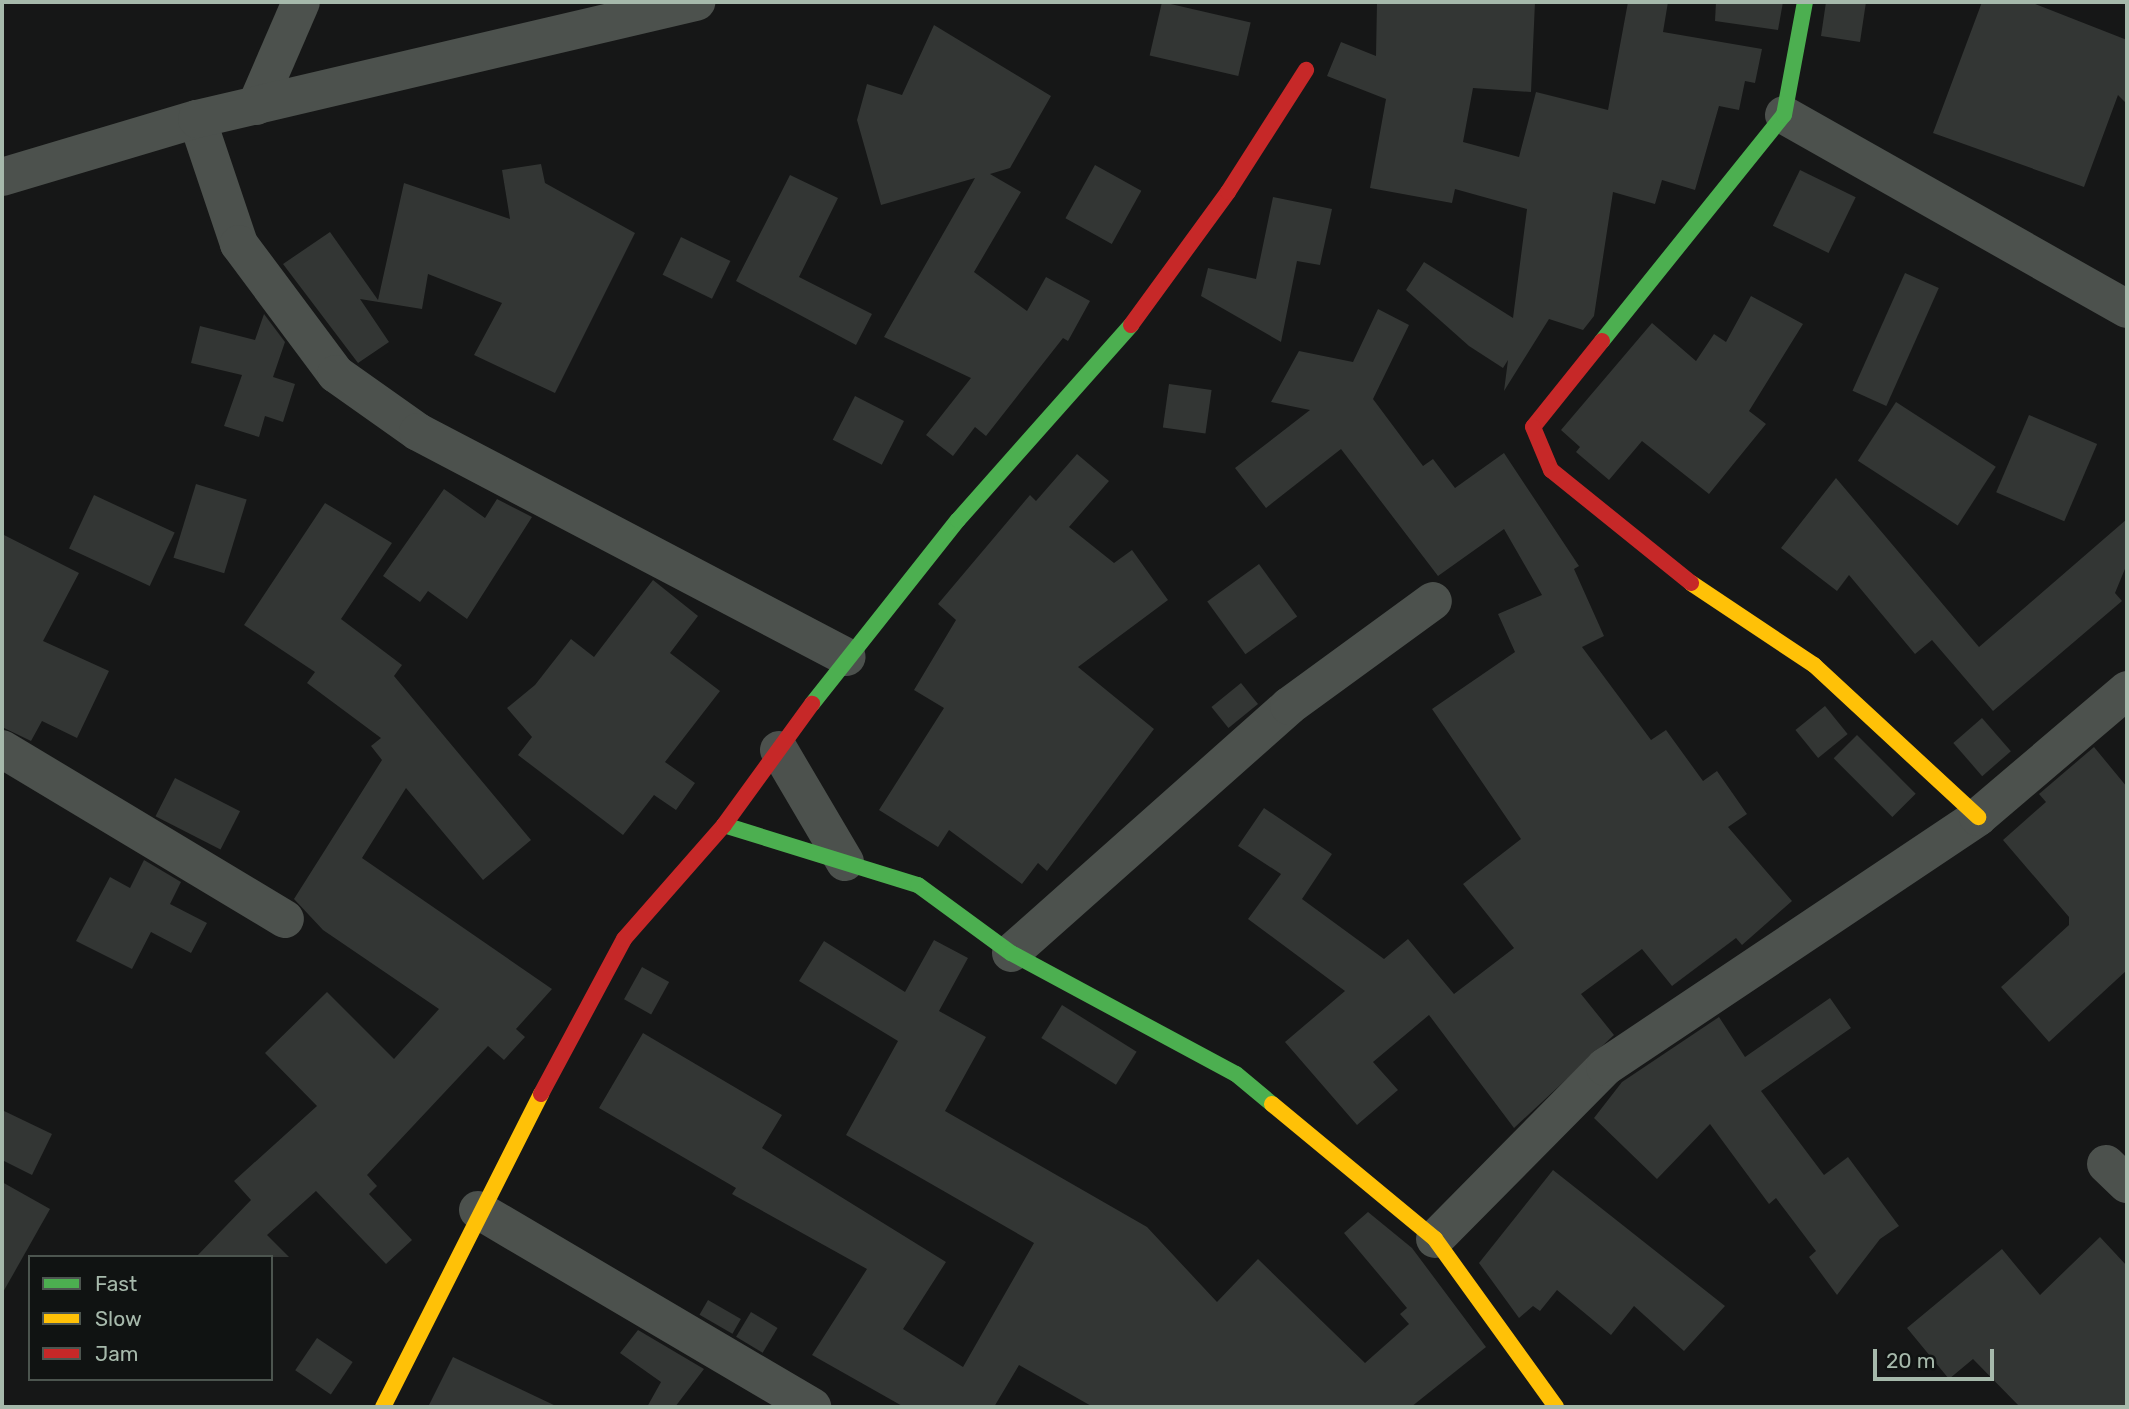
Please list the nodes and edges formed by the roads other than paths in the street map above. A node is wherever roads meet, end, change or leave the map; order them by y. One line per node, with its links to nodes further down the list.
1 (301, 2): 5 (street)
2 (696, 2): 5 (street)
3 (1805, 2): 6 (street)
4 (1306, 71): 11 (street)
5 (256, 106): 7 (street)
6 (1784, 115): 9 (street); 15 (street)
7 (197, 119): 8 (street); 11 (street)
8 (2, 177)
9 (2127, 309)
10 (1433, 601): 19 (street)
11 (845, 657): 14 (street)
12 (2127, 690): 15 (street)
13 (2, 749): 18 (street)
14 (779, 750): 16 (street); 17 (street)
15 (1978, 817): 21 (street)
16 (724, 825): 17 (street); 20 (street)
17 (845, 863): 19 (street)
18 (285, 919)
19 (1010, 953): 21 (street)
20 (478, 1210): 22 (street); 23 (street)
21 (1435, 1239): 24 (street)
22 (383, 1407)
23 (813, 1407)
24 (1556, 1407)

